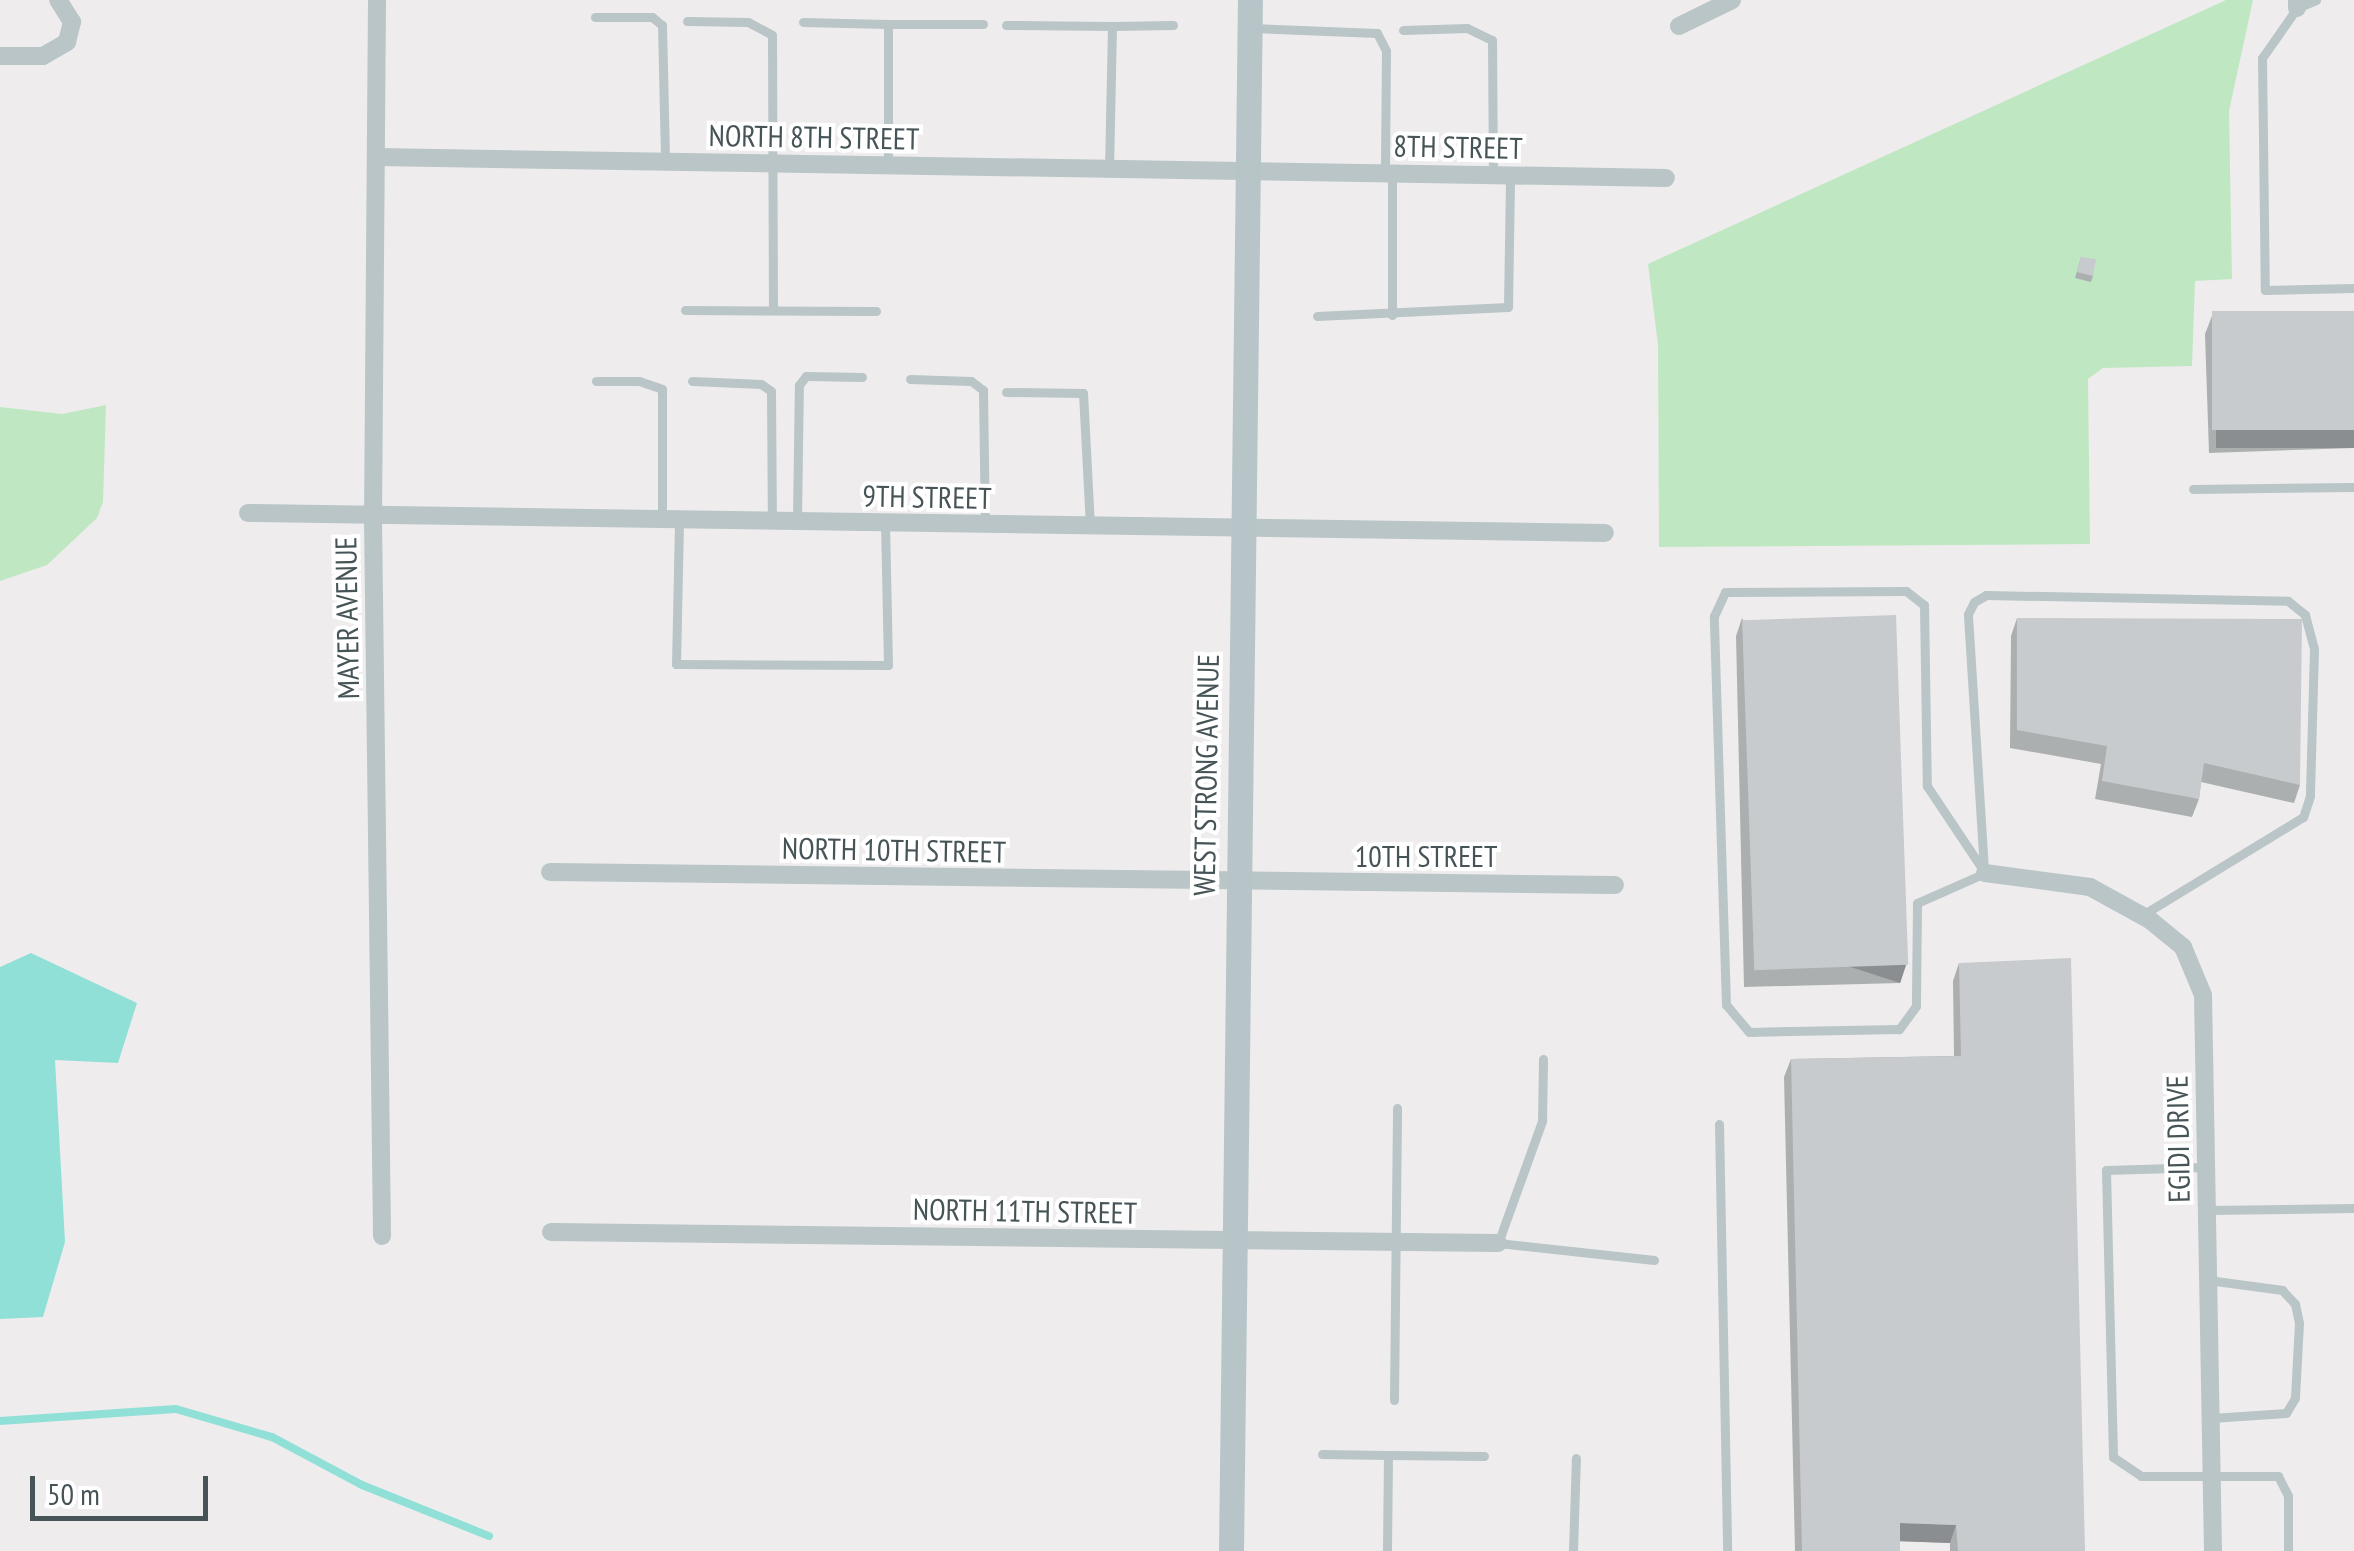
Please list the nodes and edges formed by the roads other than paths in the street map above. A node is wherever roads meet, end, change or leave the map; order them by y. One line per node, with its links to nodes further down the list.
1 (58, 0): 18 (street)
2 (377, 0): 19 (street, MAYER AVENUE)
3 (1250, 0): 16 (street, WEST STRONG AVENUE)
4 (1732, 0): 15 (street)
5 (2316, 0): 6 (lane)
6 (2297, 4): 28 (lane)
7 (595, 17): 20 (lane)
8 (687, 21): 21 (lane)
9 (803, 22): 10 (lane)
10 (888, 24): 11 (lane); 22 (lane)
11 (983, 24)
12 (1006, 25): 13 (lane)
13 (1112, 26): 14 (lane); 23 (lane)
14 (1172, 26)
15 (1678, 26)
16 (1250, 28): 24 (street, WEST STRONG AVENUE); 25 (lane)
17 (1402, 30): 26 (lane)
18 (0, 56)
19 (377, 157): 20 (street, NORTH 8TH STREET); 42 (street, MAYER AVENUE)
20 (666, 162): 21 (street, NORTH 8TH STREET)
21 (773, 164): 22 (street, NORTH 8TH STREET); 30 (lane)
22 (888, 165): 23 (street, NORTH 8TH STREET)
23 (1108, 169): 24 (street, NORTH 8TH STREET)
24 (1250, 171): 25 (street, 8TH STREET); 49 (street, WEST STRONG AVENUE)
25 (1388, 174): 26 (street, 8TH STREET); 32 (lane)
26 (1502, 175): 27 (street, 8TH STREET); 32 (lane)
27 (1666, 178)
28 (2354, 288)
29 (685, 310): 30 (lane)
30 (773, 310): 31 (lane)
31 (876, 311)
32 (1392, 315): 33 (lane)
33 (1317, 316)
34 (862, 376): 45 (lane)
35 (910, 379): 47 (lane)
36 (596, 381): 43 (lane)
37 (692, 381): 44 (lane)
38 (1006, 392): 48 (lane)
39 (2354, 487): 40 (lane)
40 (2193, 489)
41 (248, 513): 42 (street, 9TH STREET)
42 (373, 518): 43 (street, 9TH STREET); 63 (street, MAYER AVENUE)
43 (671, 522): 44 (street, 9TH STREET); 46 (lane)
44 (772, 523): 45 (street, 9TH STREET)
45 (797, 523): 46 (street, 9TH STREET)
46 (885, 524): 47 (street, 9TH STREET)
47 (985, 526): 48 (street, 9TH STREET)
48 (1090, 527): 49 (street, 9TH STREET)
49 (1243, 528): 50 (street, 9TH STREET); 53 (street, WEST STRONG AVENUE)
50 (1605, 533)
51 (550, 872): 53 (street, NORTH 10TH STREET)
52 (1985, 873): 52 (lane); 55 (street, EGIDI DRIVE); 55 (lane)
53 (1237, 882): 54 (street, 10TH STREET); 64 (street, WEST STRONG AVENUE)
54 (1615, 885)
55 (2142, 916): 59 (street, EGIDI DRIVE)
56 (1543, 1059): 66 (lane)
57 (1397, 1108): 65 (lane)
58 (1719, 1124): 79 (lane)
59 (2206, 1166): 61 (street, EGIDI DRIVE); 75 (lane)
60 (2354, 1208): 61 (lane)
61 (2206, 1210): 68 (street, EGIDI DRIVE)
62 (551, 1232): 64 (street, NORTH 11TH STREET)
63 (382, 1236)
64 (1237, 1241): 65 (street, NORTH 11TH STREET); 76 (street, WEST STRONG AVENUE)
65 (1392, 1242): 66 (street, NORTH 11TH STREET); 69 (lane)
66 (1498, 1243): 67 (lane)
67 (1654, 1260)
68 (2208, 1280): 70 (street, EGIDI DRIVE); 70 (lane)
69 (1394, 1400)
70 (2210, 1418): 75 (street, EGIDI DRIVE)
71 (1322, 1454): 72 (lane)
72 (1388, 1455): 73 (lane); 77 (lane)
73 (1484, 1456)
74 (1576, 1458): 78 (lane)
75 (2211, 1476): 80 (street, EGIDI DRIVE); 81 (lane)
76 (1231, 1551)
77 (1387, 1551)
78 (1572, 1551)
79 (1727, 1551)
80 (2212, 1551)
81 (2288, 1551)

